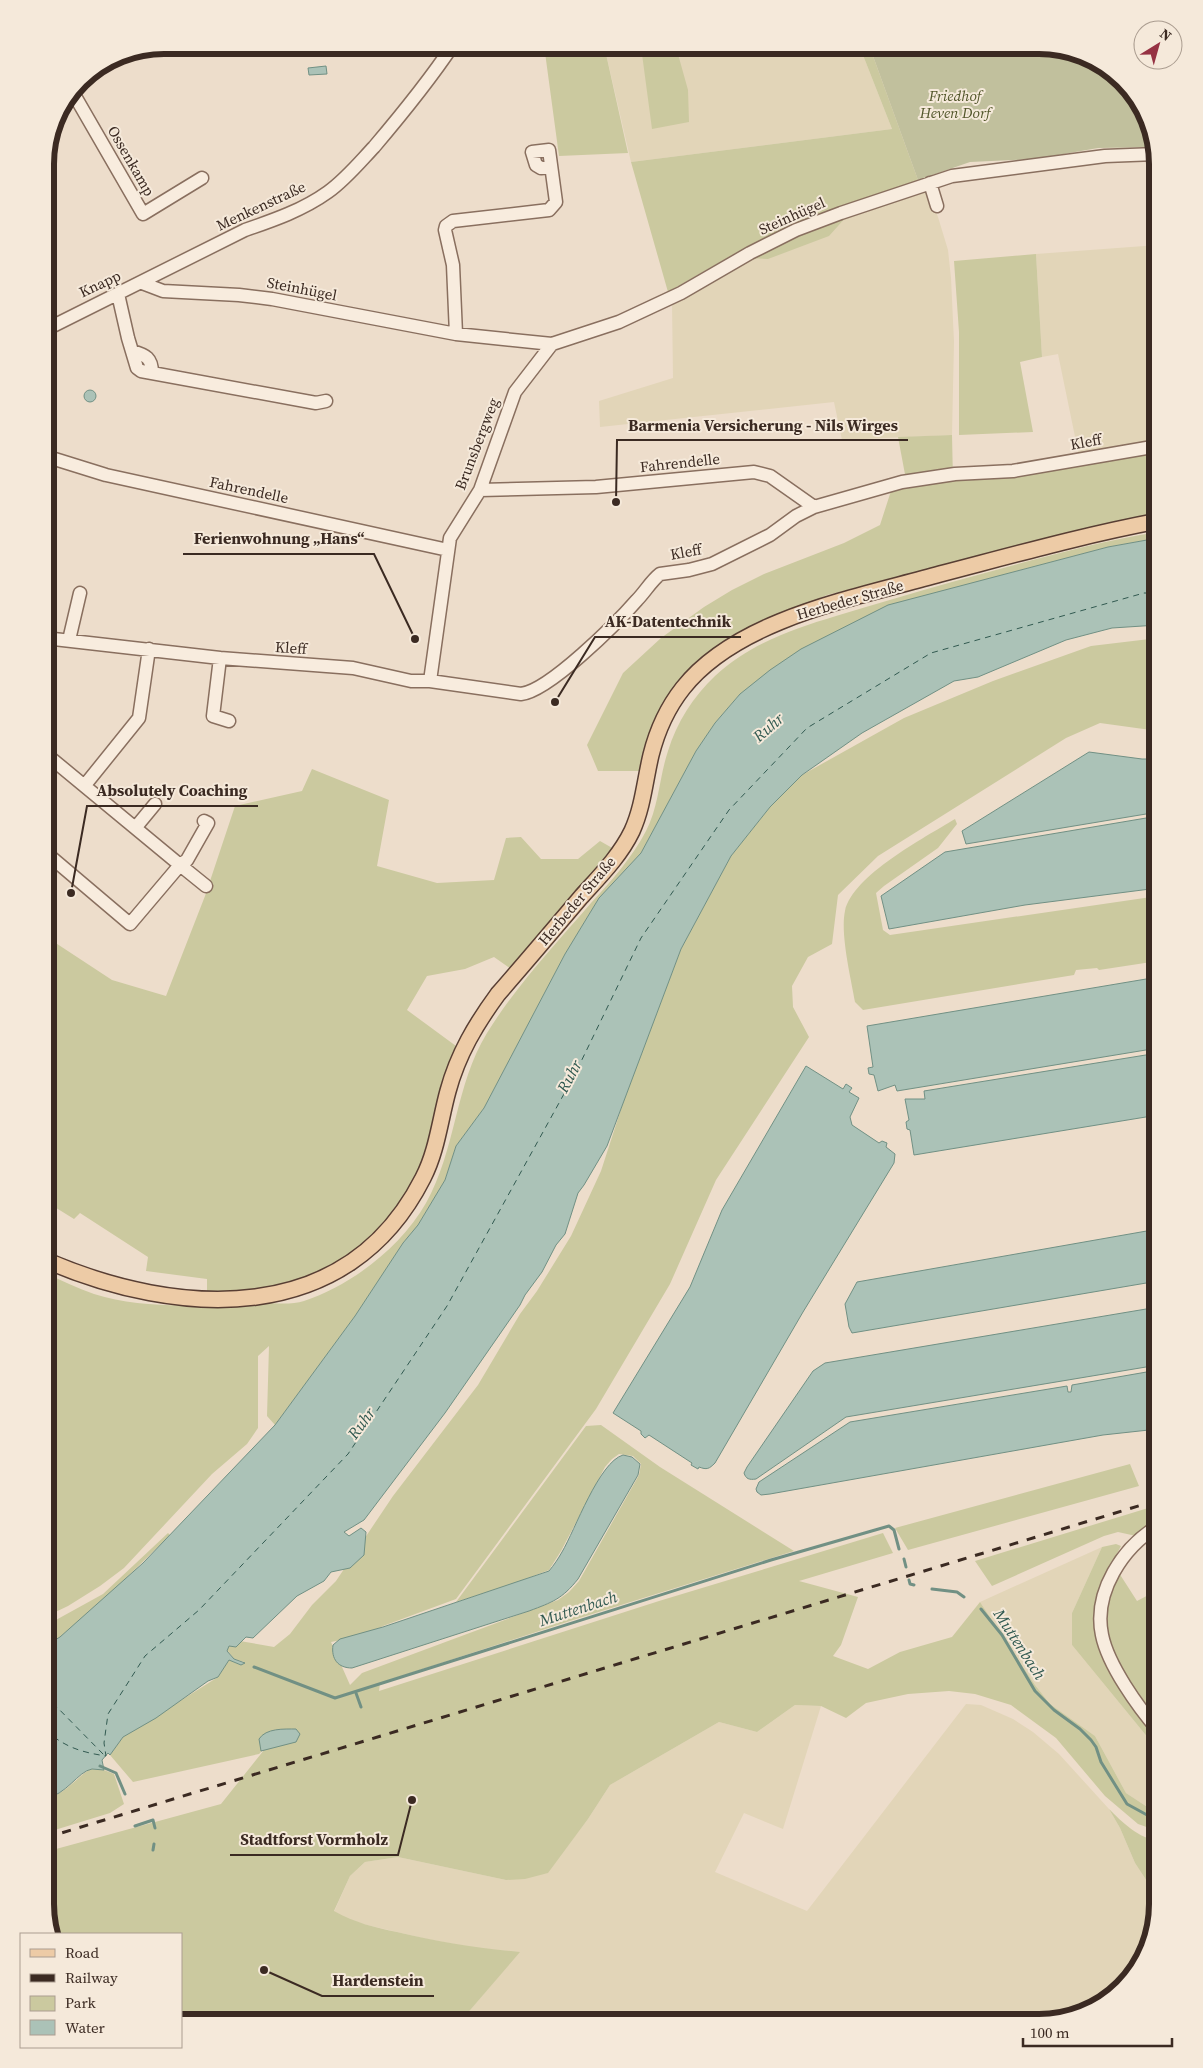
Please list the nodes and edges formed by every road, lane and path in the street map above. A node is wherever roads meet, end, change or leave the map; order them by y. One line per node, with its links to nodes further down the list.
1 (446, 54): 8 (street, Menkenstraße)
2 (76, 97): 5 (street, Ossenkamp)
3 (1148, 154): 6 (street, Steinhügel)
4 (551, 167): 11 (street)
5 (202, 178)
6 (930, 183): 7 (street); 12 (street, Steinhügel)
7 (937, 206)
8 (142, 283): 9 (street, Knapp); 11 (street, Steinhügel)
9 (118, 294): 10 (street, Knapp); 13 (street)
10 (54, 326)
11 (456, 334): 12 (street, Steinhügel)
12 (552, 344): 16 (street, Brunsbergweg)
13 (326, 401)
14 (1149, 448): 17 (street, Kleff)
15 (54, 459): 19 (street, Fahrendelle)
16 (480, 490): 17 (street, Fahrendelle); 19 (street, Brunsbergweg)
17 (814, 507): 25 (street, Kleff)
18 (1149, 523): 35 (main road, Herbeder Straße)
19 (448, 550): 25 (street, Brunsbergweg)
20 (80, 593): 22 (street)
21 (54, 639): 22 (street, Kleff)
22 (69, 640): 23 (street, Kleff)
23 (149, 649): 24 (street, Kleff); 28 (street)
24 (220, 658): 25 (street, Kleff); 26 (street)
25 (430, 681)
26 (229, 721)
27 (54, 761): 28 (street)
28 (85, 785): 31 (street)
29 (155, 804): 31 (street)
30 (204, 821): 33 (street)
31 (136, 828): 33 (street)
32 (54, 860): 33 (street)
33 (180, 865): 34 (street)
34 (206, 886)
35 (54, 1263)
36 (1149, 1533): 37 (street)
37 (1149, 1718)

